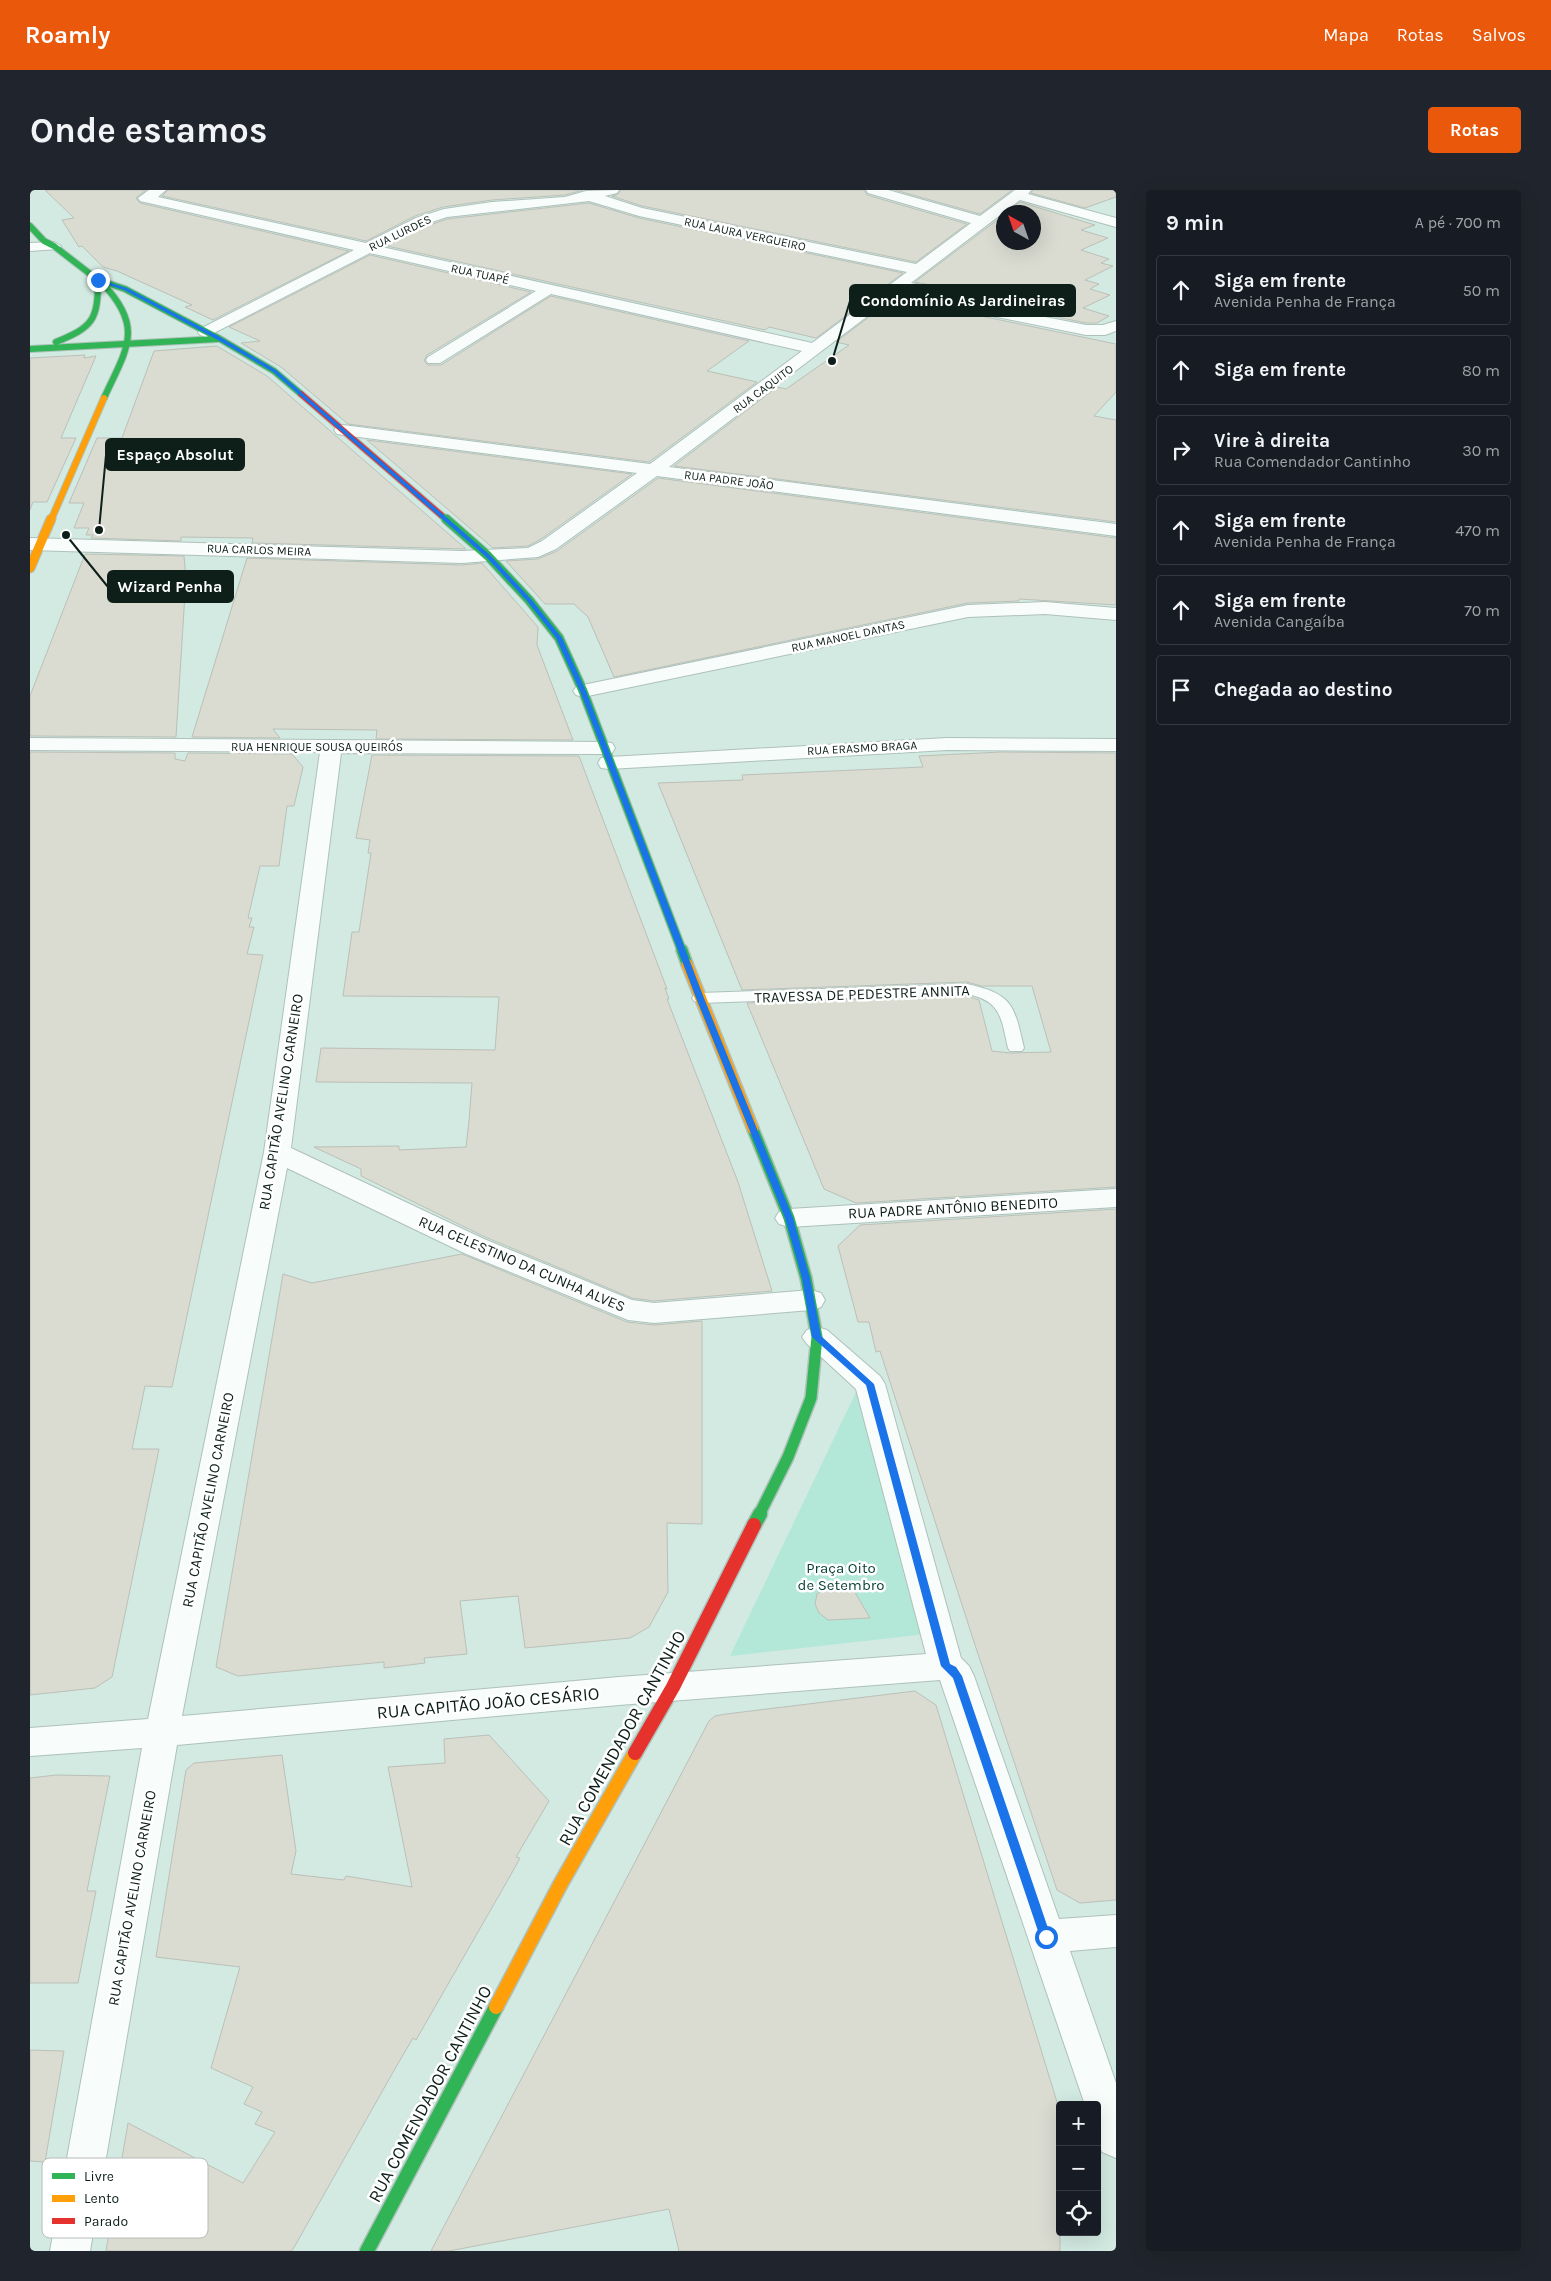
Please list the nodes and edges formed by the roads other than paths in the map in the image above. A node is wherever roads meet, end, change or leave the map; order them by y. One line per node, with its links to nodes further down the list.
1 (159, 190): 12 (street, RUA TUAPÉ)
2 (571, 190): 6 (street, RUA LAURA VERGUEIRO)
3 (612, 190): 6 (street, RUA LURDES)
4 (872, 190): 7 (street)
5 (1021, 193): 7 (street, RUA CAQUITO); 8 (street)
6 (592, 197): 12 (street, RUA LURDES); 13 (street, RUA LAURA VERGUEIRO)
7 (984, 222): 13 (street, RUA CAQUITO)
8 (1116, 223)
9 (30, 226): 10 (main road)
10 (55, 239): 11 (street); 14 (main road)
11 (30, 247)
12 (367, 249): 16 (street, RUA TUAPÉ); 19 (street, RUA LURDES)
13 (921, 270): 15 (street, RUA CAQUITO)
14 (98, 280): 19 (main road, RUA COMENDADOR CANTINHO); 21 (main road); 22 (main road)
15 (897, 287): 17 (lane); 18 (street); 23 (street, RUA CAQUITO)
16 (549, 289): 23 (street, RUA TUAPÉ); 24 (street)
17 (1049, 313)
18 (1116, 326)
19 (206, 332): 20 (main road, RUA COMENDADOR CANTINHO)
20 (220, 339): 21 (main road); 25 (main road, RUA COMENDADOR CANTINHO)
21 (127, 344): 22 (main road); 28 (main road)
22 (30, 348)
23 (816, 349): 26 (street, RUA CAQUITO)
24 (434, 360)
25 (343, 430): 26 (street, RUA PADRE JOÃO); 29 (main road, RUA COMENDADOR CANTINHO)
26 (653, 471): 27 (street, RUA PADRE JOÃO); 29 (street, RUA CAQUITO)
27 (1116, 530)
28 (35, 544): 29 (street, RUA CARLOS MEIRA); 30 (main road)
29 (488, 556): 32 (main road, RUA COMENDADOR CANTINHO)
30 (30, 568)
31 (1116, 614): 32 (street, RUA MANOEL DANTAS)
32 (583, 691): 36 (main road, RUA COMENDADOR CANTINHO)
33 (30, 744): 35 (street, RUA HENRIQUE SOUSA QUEIRÓS)
34 (1116, 745): 36 (street, RUA ERASMO BRAGA)
35 (331, 747): 36 (street, RUA HENRIQUE SOUSA QUEIRÓS); 39 (street, RUA CAPITÃO AVELINO CARNEIRO)
36 (606, 755): 37 (main road, RUA COMENDADOR CANTINHO)
37 (700, 998): 38 (lane, TRAVESSA DE PEDESTRE ANNITA); 41 (main road, RUA COMENDADOR CANTINHO)
38 (1016, 1048)
39 (276, 1152): 42 (street, RUA CELESTINO DA CUNHA ALVES); 46 (street, RUA CAPITÃO AVELINO CARNEIRO)
40 (1116, 1198): 41 (street, RUA PADRE ANTÔNIO BENEDITO)
41 (789, 1218): 42 (main road, RUA COMENDADOR CANTINHO)
42 (811, 1300): 43 (main road, RUA COMENDADOR CANTINHO)
43 (817, 1337): 44 (street); 45 (main road, RUA COMENDADOR CANTINHO)
44 (946, 1666): 45 (street, RUA CAPITÃO JOÃO CESÁRIO); 49 (street)
45 (673, 1687): 46 (street, RUA CAPITÃO JOÃO CESÁRIO); 54 (main road, RUA COMENDADOR CANTINHO)
46 (162, 1732): 47 (street, RUA CAPITÃO JOÃO CESÁRIO); 51 (street, RUA CAPITÃO AVELINO CARNEIRO)
47 (30, 1742)
48 (1116, 1931): 49 (street)
49 (1046, 1937): 50 (street)
50 (1116, 2139)
51 (86, 2158)
52 (72, 2238): 53 (street, RUA CAPITÃO AVELINO CARNEIRO)
53 (70, 2251)
54 (367, 2251)

